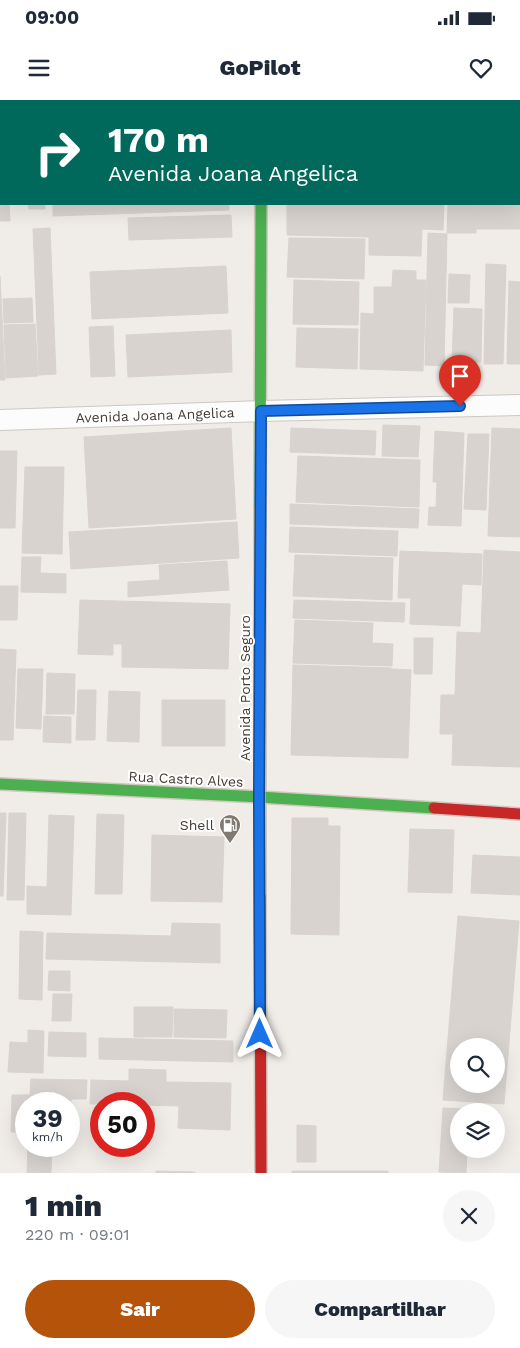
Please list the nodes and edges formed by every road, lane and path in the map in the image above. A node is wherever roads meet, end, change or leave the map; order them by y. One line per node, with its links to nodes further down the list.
1 (261, 205): 3 (main road, Avenida Porto Seguro)
2 (520, 405): 3 (street, Avenida Joana Angelica)
3 (261, 411): 4 (street, Avenida Joana Angelica); 6 (main road, Avenida Porto Seguro)
4 (0, 420)
5 (0, 784): 6 (main road, Rua Castro Alves)
6 (259, 797): 7 (main road, Rua Castro Alves); 8 (main road, Avenida Porto Seguro)
7 (520, 814)
8 (261, 1173)

